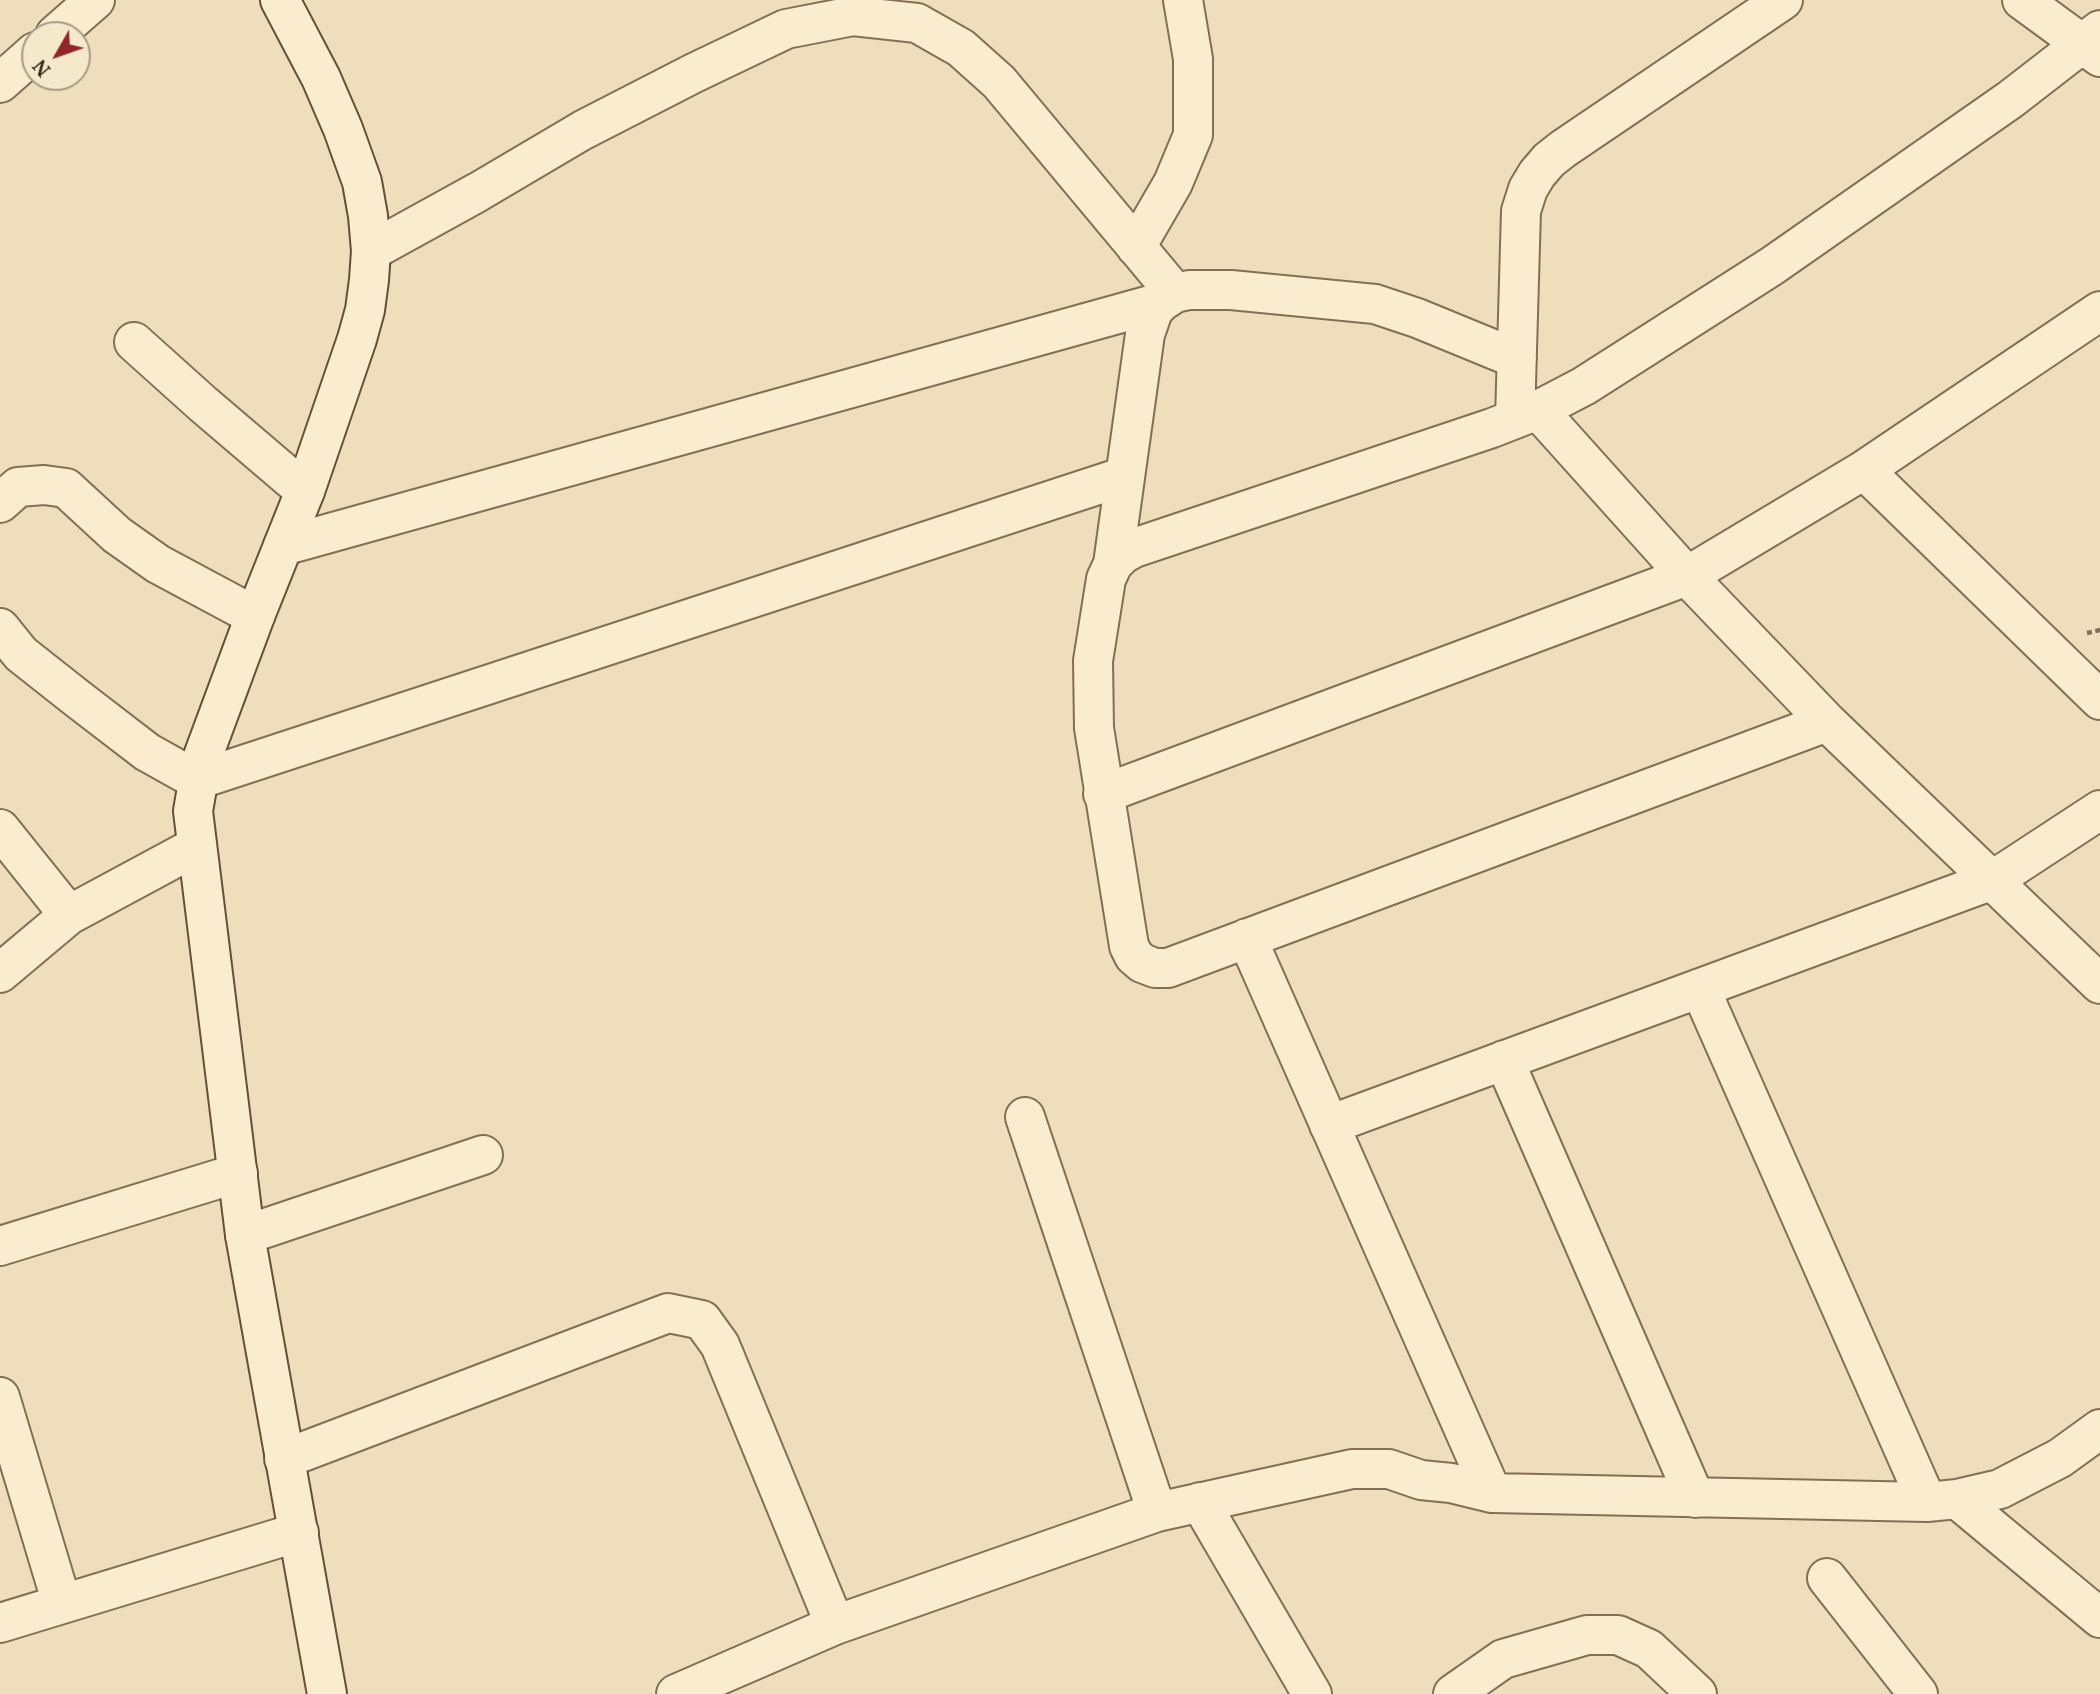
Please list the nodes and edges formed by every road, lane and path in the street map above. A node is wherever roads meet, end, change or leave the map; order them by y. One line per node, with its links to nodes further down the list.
1 (95, 0): 6 (street)
2 (280, 0): 11 (street)
3 (1183, 0): 10 (street)
4 (1783, 0): 15 (street)
5 (2022, 0): 7 (street)
6 (71, 21)
7 (2094, 44): 16 (street)
8 (21, 64): 9 (street)
9 (0, 83)
10 (1136, 247): 11 (street); 12 (street)
11 (370, 251): 19 (street)
12 (1168, 298): 15 (street); 18 (street); 21 (street)
13 (2100, 311): 17 (street)
14 (134, 342): 19 (street)
15 (1517, 359): 16 (street)
16 (1527, 414): 22 (street); 23 (street)
17 (1864, 470): 23 (street); 26 (street)
18 (1125, 476): 22 (street); 28 (street)
19 (305, 491): 21 (street)
20 (0, 503): 24 (street)
21 (283, 546): 24 (street)
22 (1113, 564): 29 (street)
23 (1687, 576): 27 (street); 29 (street)
24 (255, 617): 28 (street)
25 (0, 628): 28 (street)
26 (2100, 700)
27 (1827, 722): 33 (street); 35 (street)
28 (197, 780): 32 (street)
29 (1103, 794): 35 (street)
30 (2100, 810): 33 (street)
31 (0, 829): 34 (street)
32 (197, 846): 34 (street); 43 (street)
33 (1993, 880): 37 (street); 38 (street)
34 (69, 915): 36 (street)
35 (1247, 939): 41 (street)
36 (0, 973)
37 (2100, 984)
38 (1699, 988): 39 (street); 51 (street)
39 (1504, 1060): 41 (street); 50 (street)
40 (1025, 1117): 53 (street)
41 (1329, 1125): 49 (street)
42 (483, 1155): 44 (street)
43 (238, 1173): 44 (street); 45 (street)
44 (245, 1235): 48 (street)
45 (0, 1246)
46 (0, 1397): 56 (street)
47 (2100, 1429): 51 (street)
48 (284, 1459): 54 (street); 59 (street)
49 (1492, 1493): 50 (street); 52 (street)
50 (1695, 1498): 51 (street)
51 (1942, 1500): 57 (street)
52 (1200, 1502): 53 (street); 62 (street)
53 (1157, 1511): 59 (street)
54 (299, 1532): 56 (street); 60 (street)
55 (1827, 1578): 65 (street)
56 (62, 1604): 58 (street)
57 (2100, 1618)
58 (0, 1623)
59 (835, 1626): 61 (street)
60 (327, 1694)
61 (676, 1694)
62 (1312, 1694)
63 (1453, 1694): 64 (street)
64 (1697, 1694)
65 (1918, 1694)

